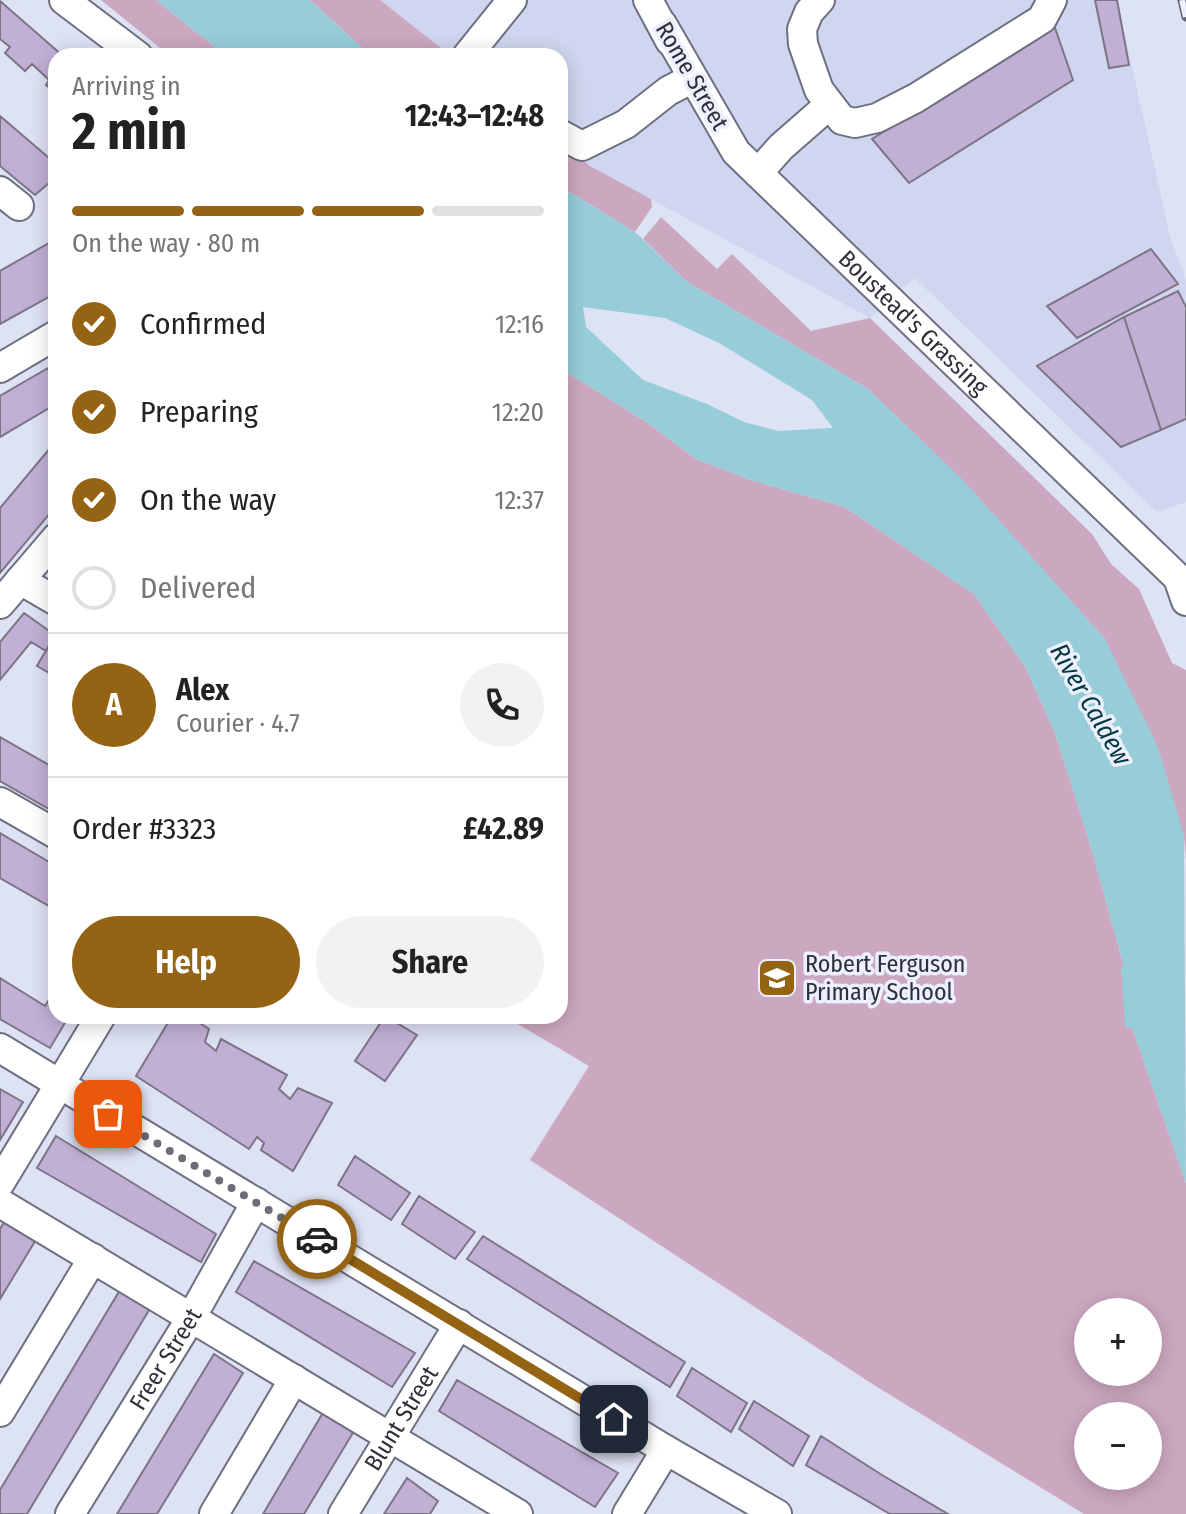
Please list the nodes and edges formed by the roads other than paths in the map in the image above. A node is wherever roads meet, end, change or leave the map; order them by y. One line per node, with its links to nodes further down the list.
1 (64, 0): 7 (street)
2 (512, 0): 8 (street)
3 (648, 0): 6 (street, Rome Street)
4 (820, 0): 10 (street)
5 (1052, 0): 10 (street)
6 (662, 24): 9 (street, Rome Street); 12 (street, Boustead's Grassing)
7 (127, 48)
8 (473, 48)
9 (689, 80): 11 (street); 12 (street, Rome Street)
10 (829, 105): 13 (street)
11 (568, 138)
12 (736, 152): 13 (street, Boustead's Grassing)
13 (758, 173): 19 (street, Boustead's Grassing)
14 (48, 340): 15 (street)
15 (0, 368)
16 (48, 547): 17 (street)
17 (20, 580): 18 (street); 20 (street)
18 (48, 596)
19 (1186, 601)
20 (0, 604)
21 (0, 802): 22 (street)
22 (48, 829)
23 (96, 1024): 25 (street)
24 (0, 1048): 25 (street)
25 (59, 1085): 26 (street); 27 (street)
26 (0, 1183)
27 (256, 1202): 30 (street, Freer Street); 31 (street)
28 (0, 1203): 29 (street)
29 (93, 1258): 30 (street); 33 (street)
30 (191, 1318): 32 (street); 37 (street, Freer Street)
31 (459, 1324): 34 (street, Blunt Street); 35 (street)
32 (294, 1379): 34 (street); 38 (street)
33 (0, 1412)
34 (389, 1437): 36 (street); 39 (street, Blunt Street)
35 (666, 1450): 41 (street); 42 (street)
36 (485, 1506): 40 (street)
37 (70, 1514)
38 (214, 1514)
39 (343, 1514)
40 (518, 1514)
41 (627, 1514)
42 (777, 1514)

